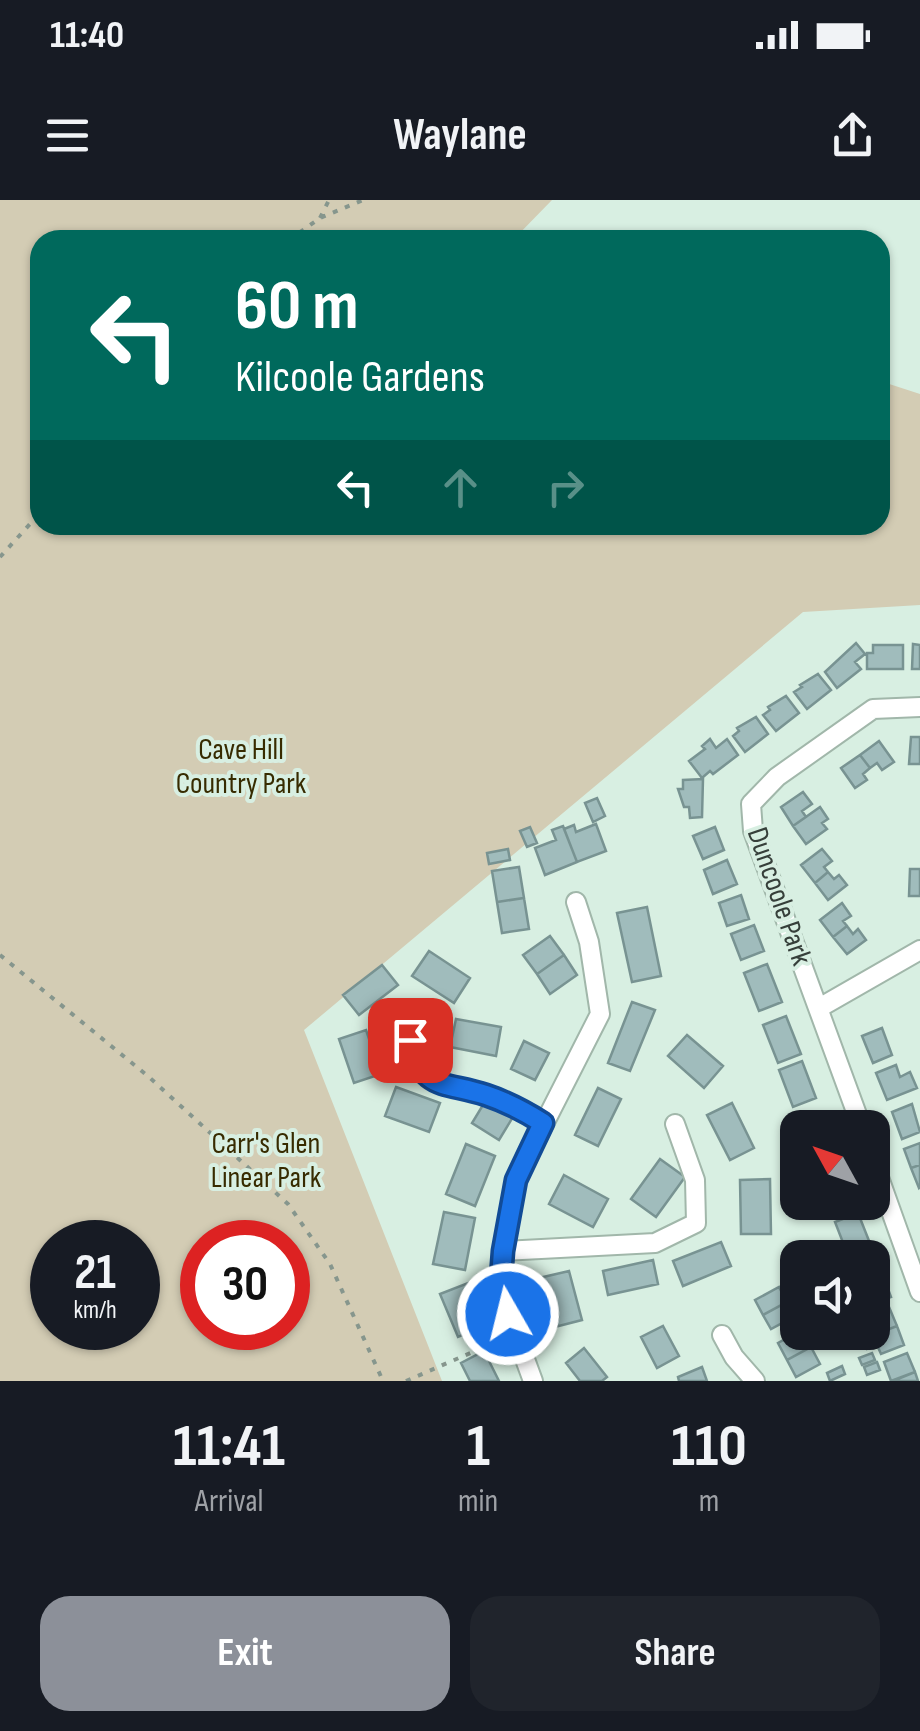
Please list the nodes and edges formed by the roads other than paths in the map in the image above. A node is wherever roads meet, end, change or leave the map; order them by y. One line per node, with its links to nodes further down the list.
1 (920, 707): 4 (street, Duncoole Park)
2 (576, 902): 7 (street)
3 (920, 950): 4 (street)
4 (819, 1008): 6 (street)
5 (410, 1040): 7 (street)
6 (856, 1110)
7 (543, 1123): 10 (street)
8 (675, 1124): 10 (street)
9 (890, 1208): 11 (street)
10 (503, 1251): 13 (street)
11 (920, 1292)
12 (722, 1334): 14 (street)
13 (533, 1381)
14 (755, 1381)

